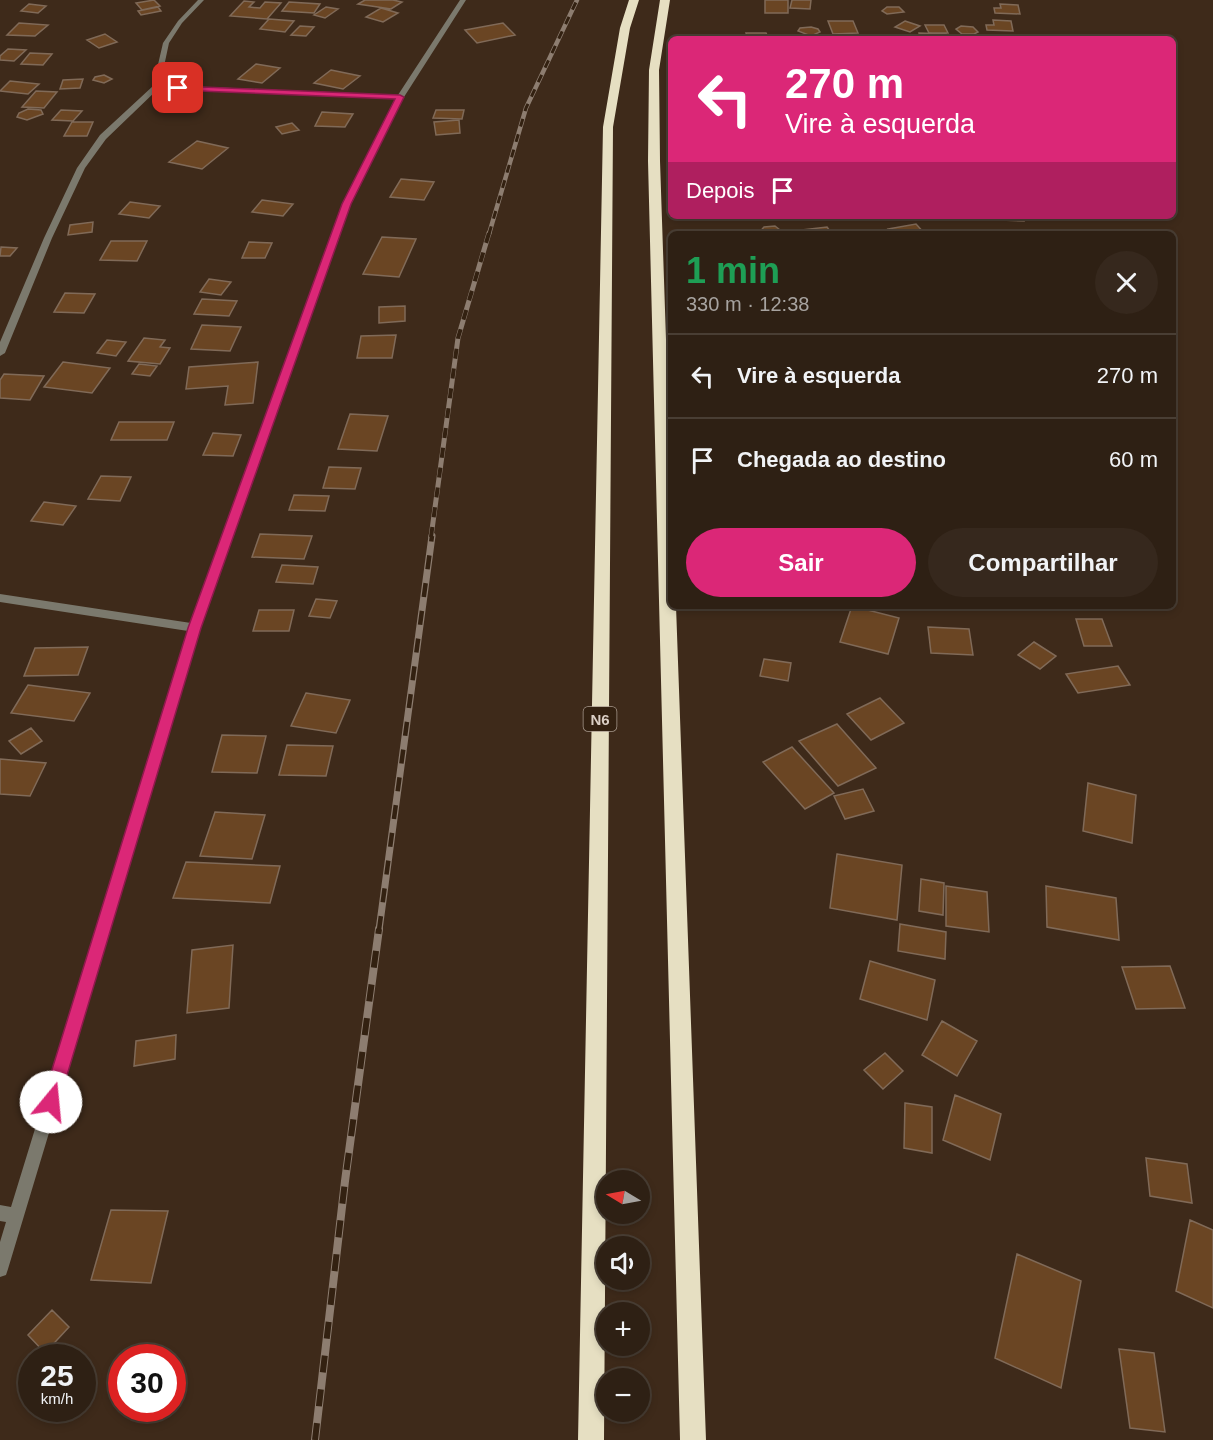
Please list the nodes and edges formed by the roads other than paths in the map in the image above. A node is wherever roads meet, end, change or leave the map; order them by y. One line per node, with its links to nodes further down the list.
1 (201, 0): 5 (street)
2 (462, 0): 6 (street)
3 (634, 0): 12 (highway, N6)
4 (665, 0): 13 (highway)
5 (156, 87): 6 (street); 7 (street)
6 (400, 97): 9 (street)
7 (0, 353)
8 (0, 598): 9 (street)
9 (195, 628): 10 (street)
10 (8, 1215): 11 (street)
11 (0, 1269)
12 (591, 1440)
13 (693, 1440)

